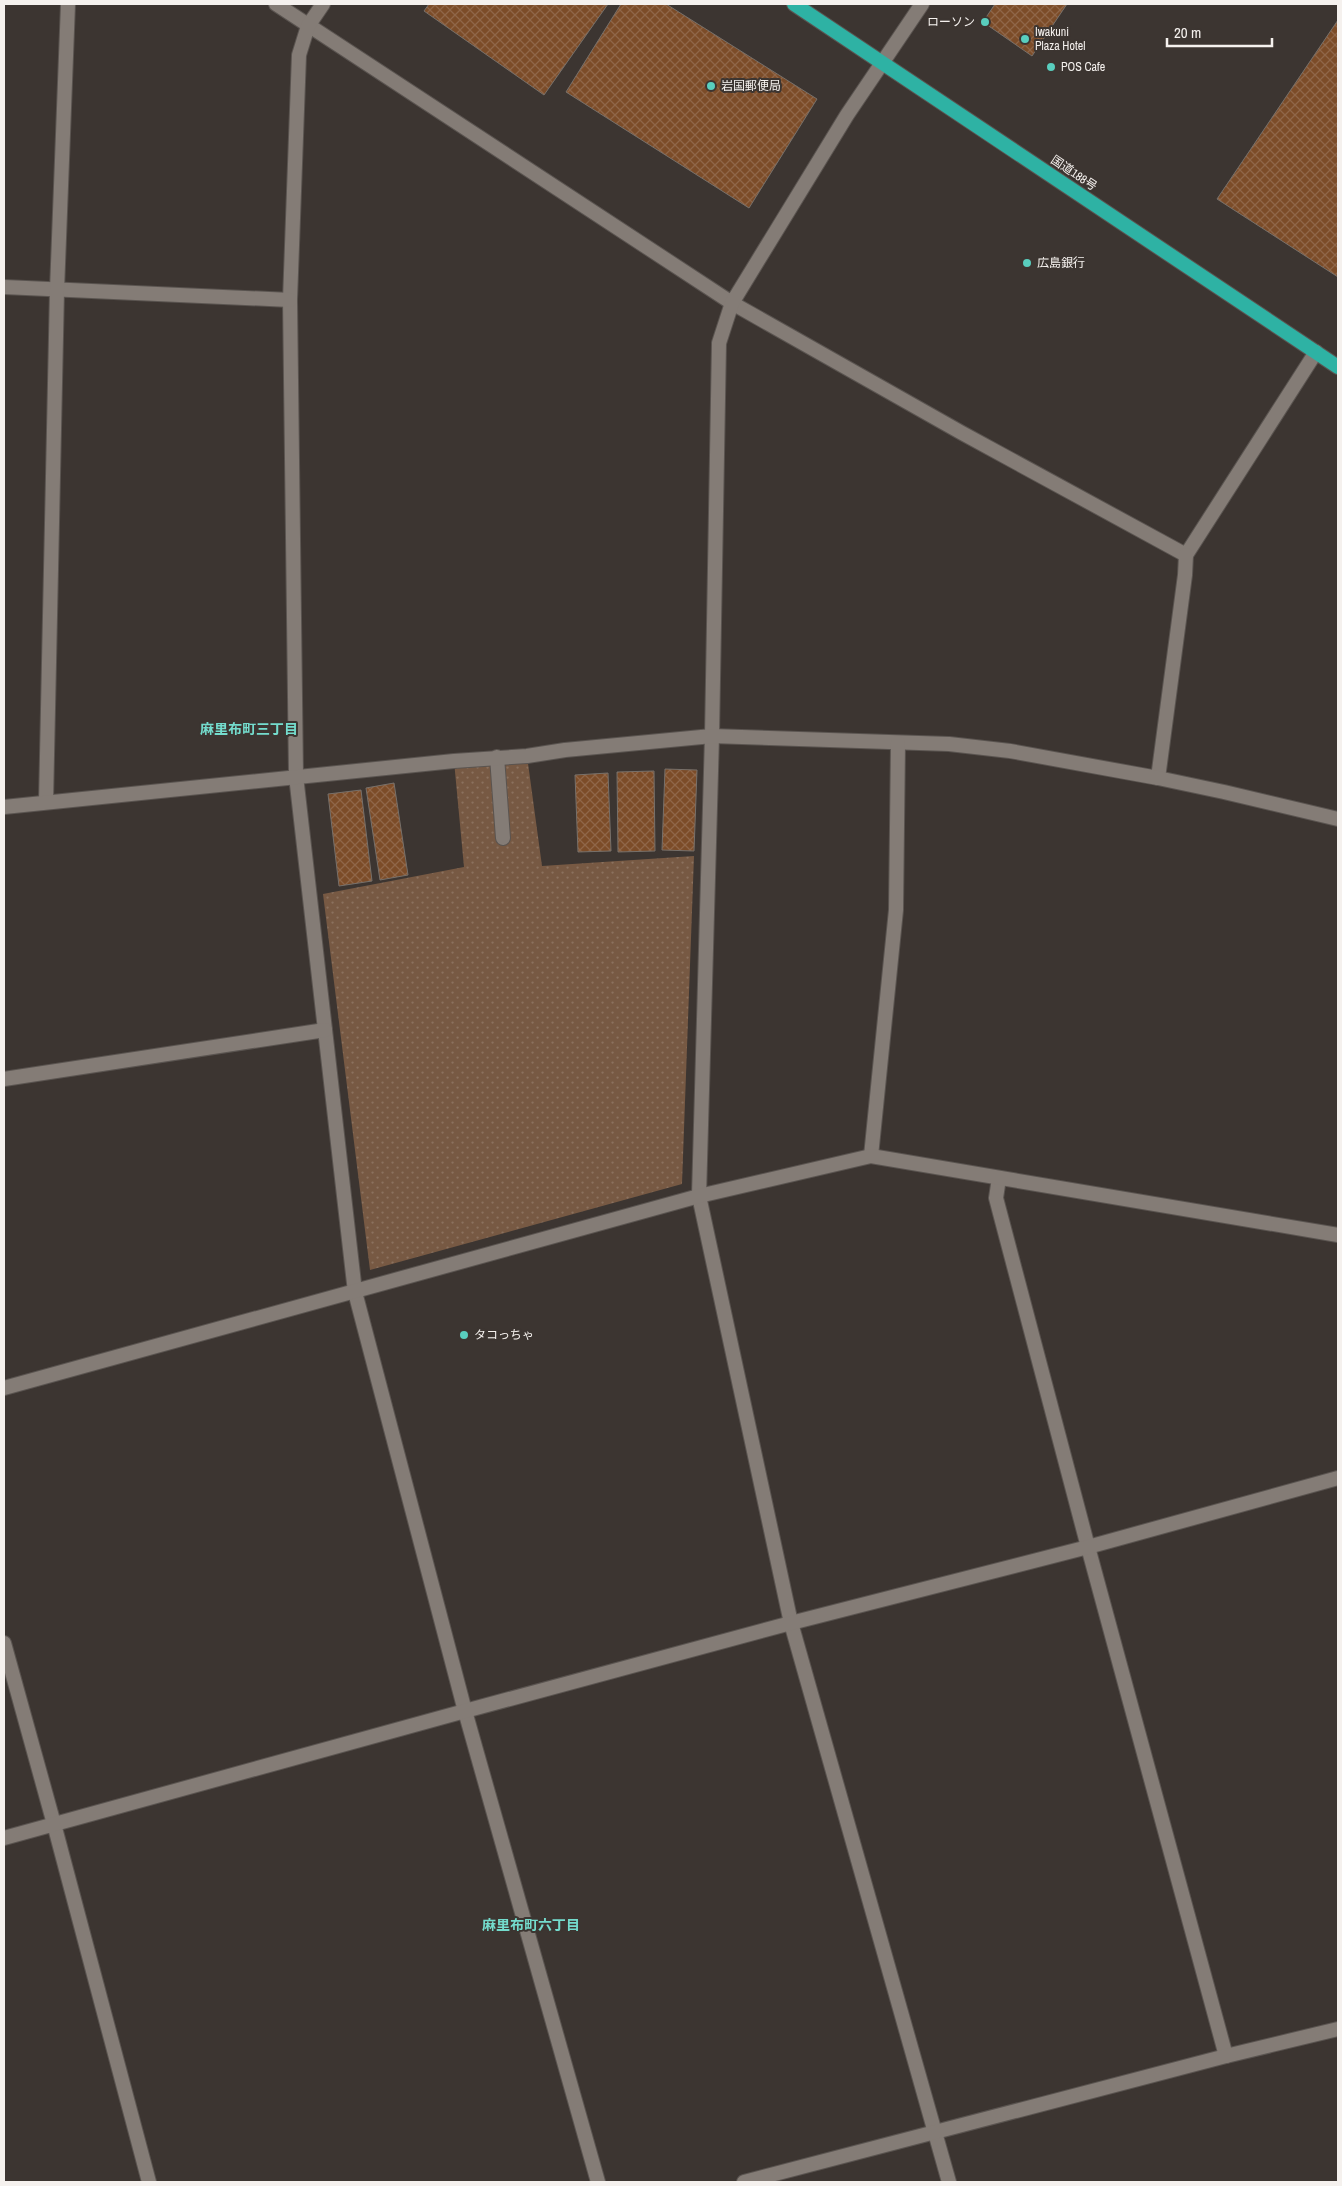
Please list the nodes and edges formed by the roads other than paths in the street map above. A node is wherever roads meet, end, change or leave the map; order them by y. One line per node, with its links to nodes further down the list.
1 (68, 4): 9 (street)
2 (276, 4): 6 (street)
3 (323, 4): 6 (street)
4 (794, 4): 7 (highway, 国道188号)
5 (922, 4): 7 (street)
6 (308, 26): 10 (street); 11 (street)
7 (882, 62): 11 (street); 12 (highway, 国道188号)
8 (4, 286): 9 (street)
9 (57, 290): 10 (street); 20 (street)
10 (290, 300): 18 (street)
11 (732, 303): 14 (street); 15 (street)
12 (1316, 352): 13 (highway, 国道188号); 14 (street)
13 (1338, 367)
14 (1186, 555): 19 (street)
15 (712, 736): 16 (street); 17 (street); 28 (street)
16 (898, 743): 19 (street); 26 (street)
17 (497, 757): 18 (street); 23 (street)
18 (296, 776): 20 (street); 24 (street)
19 (1158, 778): 22 (street)
20 (46, 802): 21 (street)
21 (4, 807)
22 (1338, 819)
23 (503, 838)
24 (325, 1030): 25 (street); 30 (street)
25 (4, 1079)
26 (871, 1156): 27 (street); 28 (street)
27 (999, 1178): 29 (street); 33 (street)
28 (699, 1196): 30 (street); 34 (street)
29 (1338, 1234)
30 (354, 1292): 31 (street); 36 (street)
31 (4, 1388)
32 (1338, 1478): 33 (street)
33 (1088, 1547): 34 (street); 40 (street)
34 (791, 1623): 36 (street); 41 (street)
35 (4, 1643): 37 (street)
36 (465, 1710): 37 (street); 43 (street)
37 (54, 1824): 38 (street); 42 (street)
38 (4, 1838)
39 (1338, 2029): 40 (street)
40 (1226, 2056): 41 (street)
41 (936, 2131): 44 (street); 45 (street)
42 (149, 2182)
43 (598, 2182)
44 (744, 2182)
45 (950, 2182)

